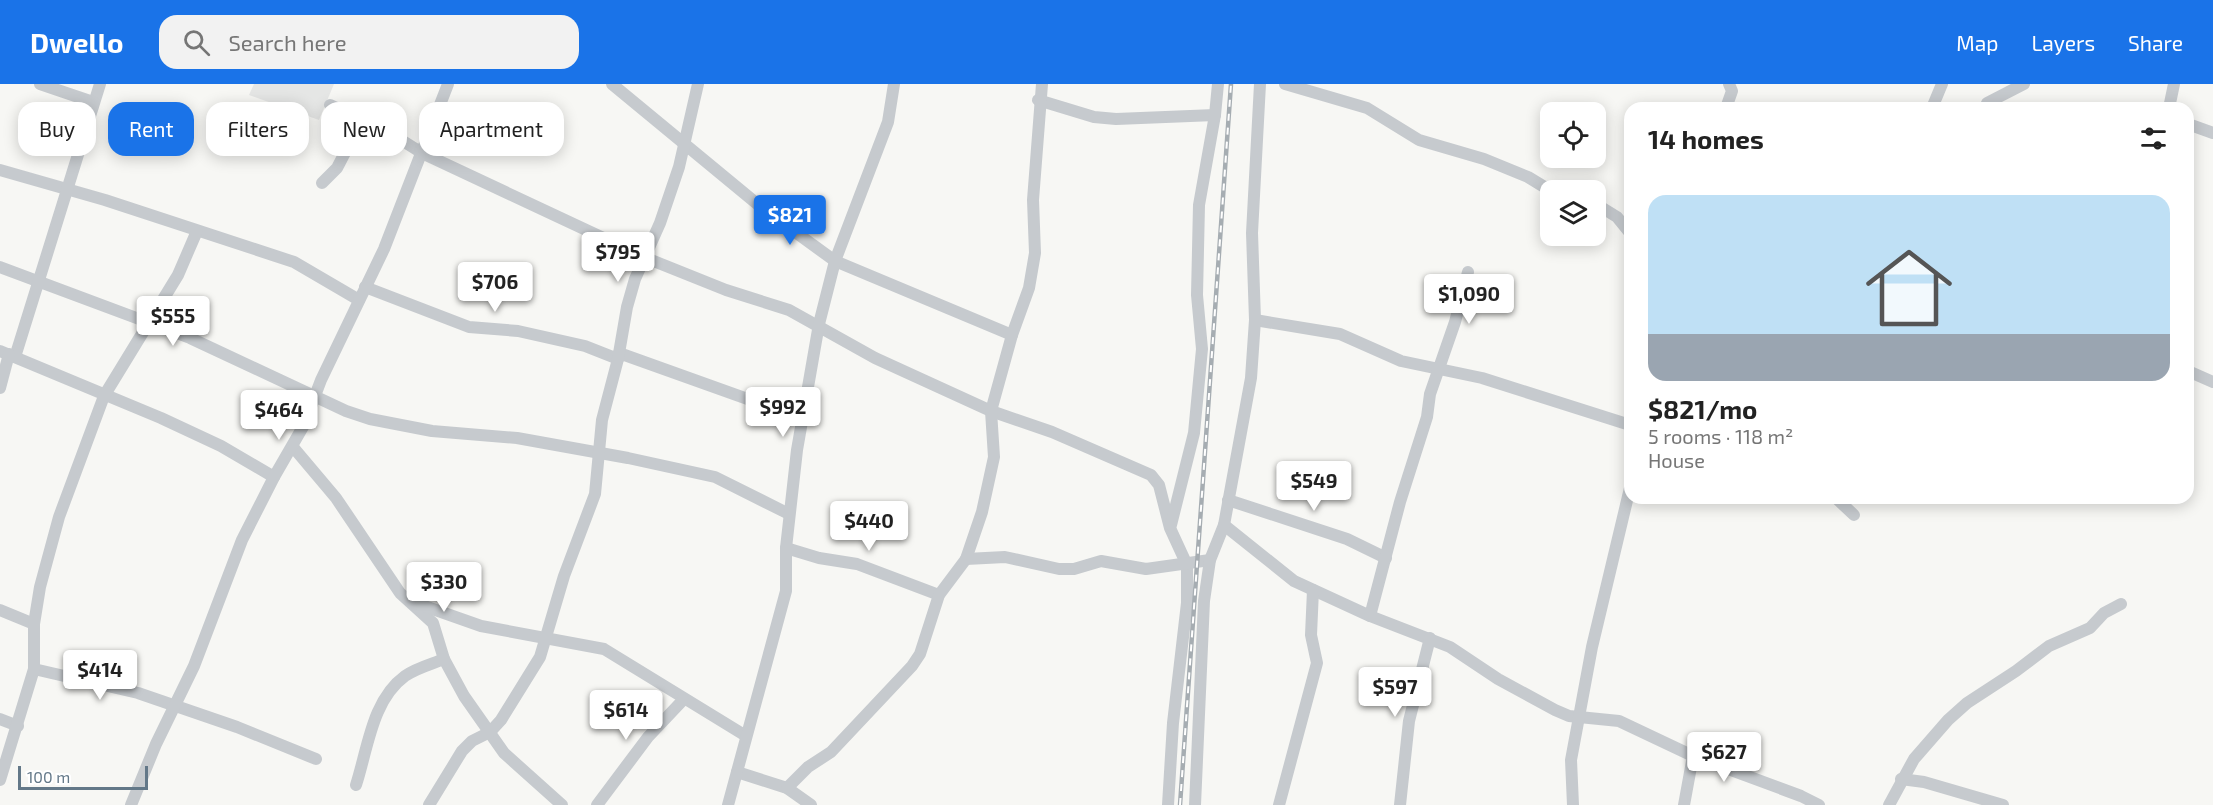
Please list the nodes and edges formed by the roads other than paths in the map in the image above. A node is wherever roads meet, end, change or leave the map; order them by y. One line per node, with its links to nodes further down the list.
1 (40, 84): 16 (street)
2 (100, 84): 16 (street)
3 (448, 84): 17 (street)
4 (612, 84): 25 (street)
5 (698, 84): 25 (street)
6 (894, 84): 38 (street)
7 (1042, 84): 15 (street)
8 (1218, 84): 22 (street)
9 (1260, 84): 44 (street)
10 (1285, 84): 32 (street)
11 (1728, 84): 18 (street)
12 (1942, 84): 19 (street)
13 (2024, 84): 20 (street)
14 (2174, 84): 21 (street)
15 (1038, 100): 22 (street); 47 (street)
16 (93, 102)
17 (441, 102)
18 (1728, 102)
19 (1934, 102)
20 (1989, 102)
21 (2170, 102)
22 (1215, 115): 68 (street)
23 (2194, 126): 24 (street)
24 (2213, 134)
25 (685, 143): 37 (street); 38 (street)
26 (76, 156): 33 (street)
27 (343, 156): 31 (street)
28 (421, 156): 42 (street)
29 (428, 156): 37 (street)
30 (0, 170): 33 (street)
31 (322, 183)
32 (1540, 184)
33 (65, 189): 36 (street); 41 (street)
34 (1606, 210): 35 (street)
35 (1624, 226)
36 (197, 231): 43 (street); 45 (street)
37 (646, 258): 46 (street); 49 (street)
38 (835, 261): 46 (street); 47 (street)
39 (0, 267): 41 (street)
40 (1468, 272): 50 (street)
41 (38, 280): 45 (street); 48 (street)
42 (366, 287): 43 (street); 49 (street)
43 (359, 300): 55 (street)
44 (1255, 320): 50 (street); 62 (street)
45 (151, 322): 54 (street); 55 (street)
46 (819, 324): 56 (street); 57 (street)
47 (1012, 335): 56 (street)
48 (8, 354): 53 (street); 54 (street)
49 (619, 356): 57 (street); 60 (street)
50 (1438, 369): 58 (street); 70 (street)
51 (2194, 374): 52 (street)
52 (2213, 382)
53 (0, 388)
54 (104, 396): 61 (street); 80 (street)
55 (315, 396): 59 (street); 60 (street)
56 (991, 411): 68 (street); 71 (street)
57 (801, 418): 65 (street)
58 (1624, 422)
59 (293, 447): 61 (street); 76 (street)
60 (598, 452): 65 (street); 81 (street)
61 (274, 477): 86 (street)
62 (1228, 500): 67 (street); 70 (street)
63 (1626, 504): 87 (street)
64 (1843, 504): 66 (street)
65 (789, 514): 69 (street)
66 (1854, 514)
67 (1224, 525): 72 (street); 74 (street)
68 (1170, 528): 73 (street)
69 (786, 548): 75 (street); 91 (street)
70 (1386, 558): 79 (street)
71 (966, 559): 73 (street); 75 (street)
72 (1210, 560): 73 (street); 106 (street)
73 (1187, 565): 105 (street)
74 (1313, 590): 79 (street); 107 (street)
75 (939, 595): 98 (street)
76 (406, 600): 81 (street); 83 (street)
77 (2121, 604): 95 (street)
78 (0, 610): 80 (street)
79 (1370, 616): 82 (street)
80 (34, 624): 84 (street)
81 (547, 638): 85 (street); 90 (street)
82 (1430, 638): 87 (street); 108 (street)
83 (444, 659): 90 (street); 97 (street)
84 (34, 669): 86 (street); 89 (street)
85 (683, 700): 91 (street); 102 (street)
86 (174, 706): 93 (street); 99 (street)
87 (1580, 717): 92 (street); 109 (street)
88 (0, 719): 89 (street)
89 (18, 726): 96 (street)
90 (490, 732): 100 (street); 101 (street)
91 (746, 736): 94 (street)
92 (1693, 756): 110 (street); 111 (street)
93 (316, 759)
94 (737, 772): 98 (street); 103 (street)
95 (1901, 779): 112 (street); 113 (street)
96 (0, 780)
97 (356, 785)
98 (787, 788): 104 (street)
99 (130, 805)
100 (429, 805)
101 (562, 805)
102 (597, 805)
103 (728, 805)
104 (811, 805)
105 (1168, 805)
106 (1195, 805)
107 (1279, 805)
108 (1400, 805)
109 (1574, 805)
110 (1684, 805)
111 (1819, 805)
112 (1889, 805)
113 (2004, 805)

